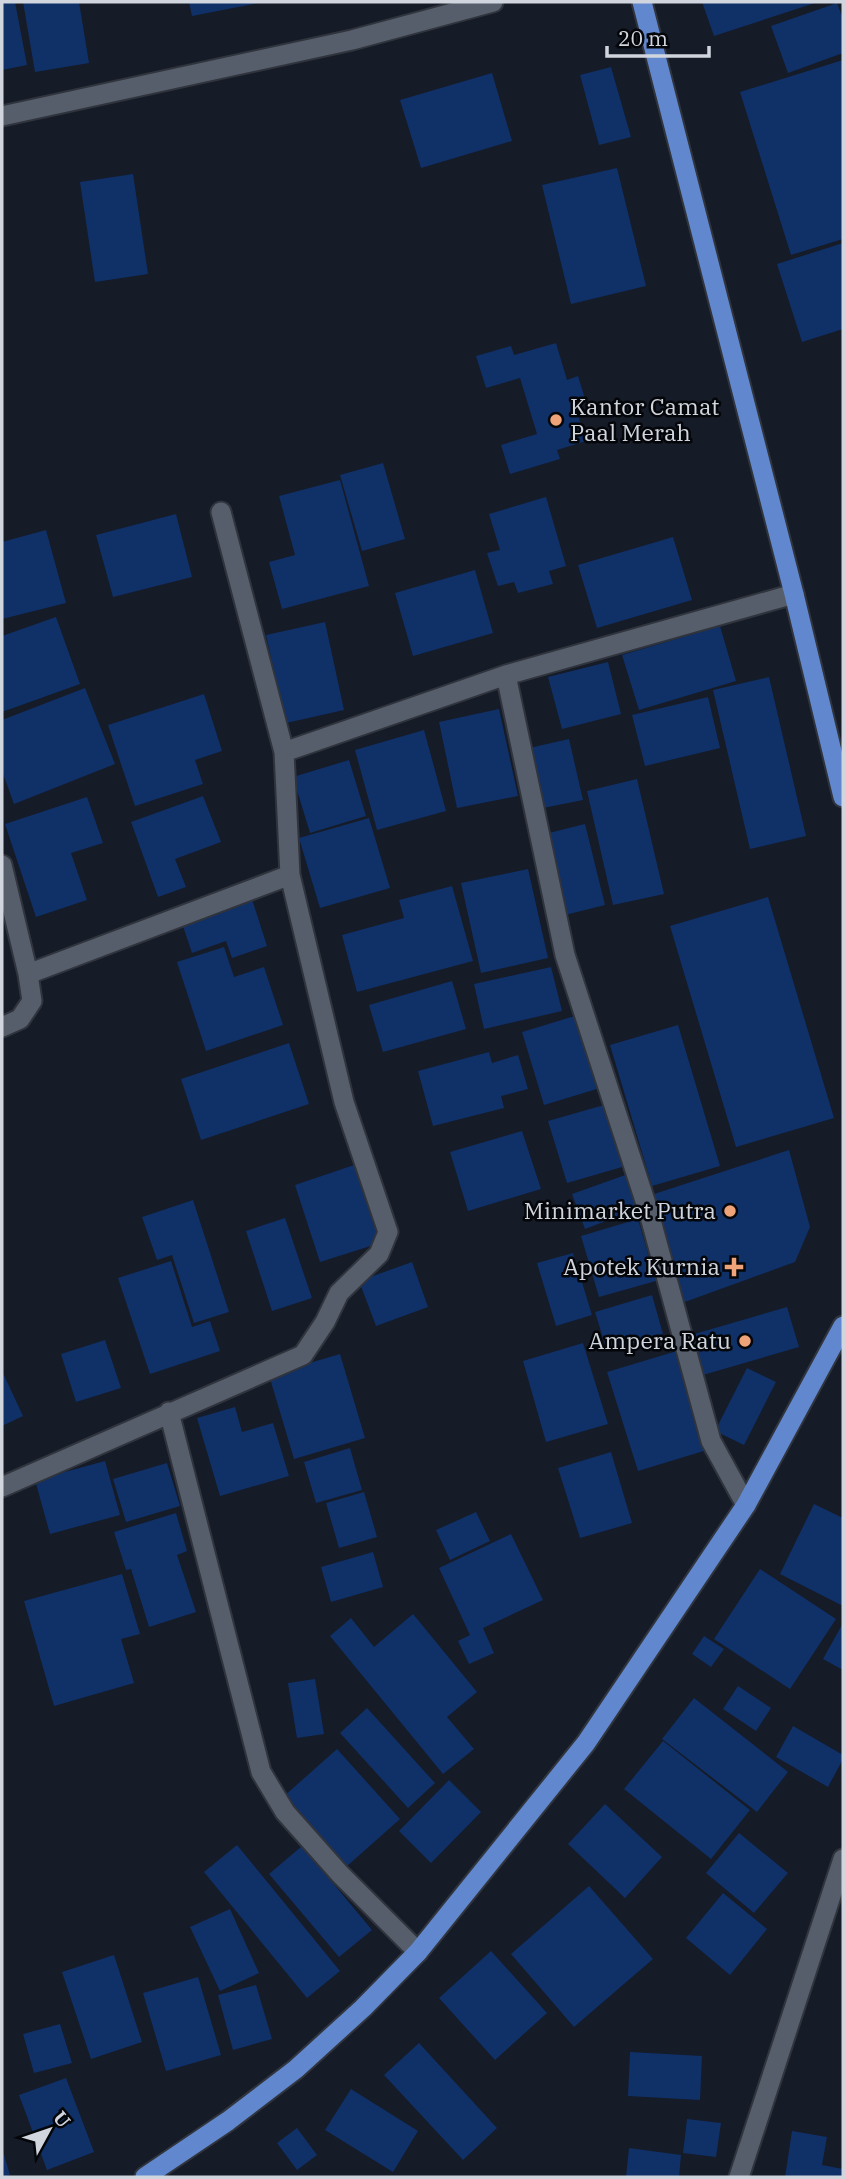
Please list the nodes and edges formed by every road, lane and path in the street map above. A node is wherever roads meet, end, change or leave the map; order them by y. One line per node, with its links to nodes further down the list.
1 (493, 2): 3 (street)
2 (642, 2): 5 (highway)
3 (2, 116)
4 (221, 512): 7 (street)
5 (794, 594): 6 (street); 8 (highway)
6 (506, 675): 7 (street); 16 (street)
7 (284, 752): 10 (street)
8 (843, 797)
9 (2, 865): 11 (street)
10 (290, 874): 11 (street); 14 (street)
11 (28, 974): 12 (street)
12 (2, 1027)
13 (843, 1326): 16 (highway)
14 (169, 1412): 15 (street); 18 (street)
15 (2, 1487)
16 (746, 1505): 18 (highway)
17 (843, 1859): 20 (street)
18 (418, 1952): 19 (highway)
19 (145, 2177)
20 (739, 2177)

